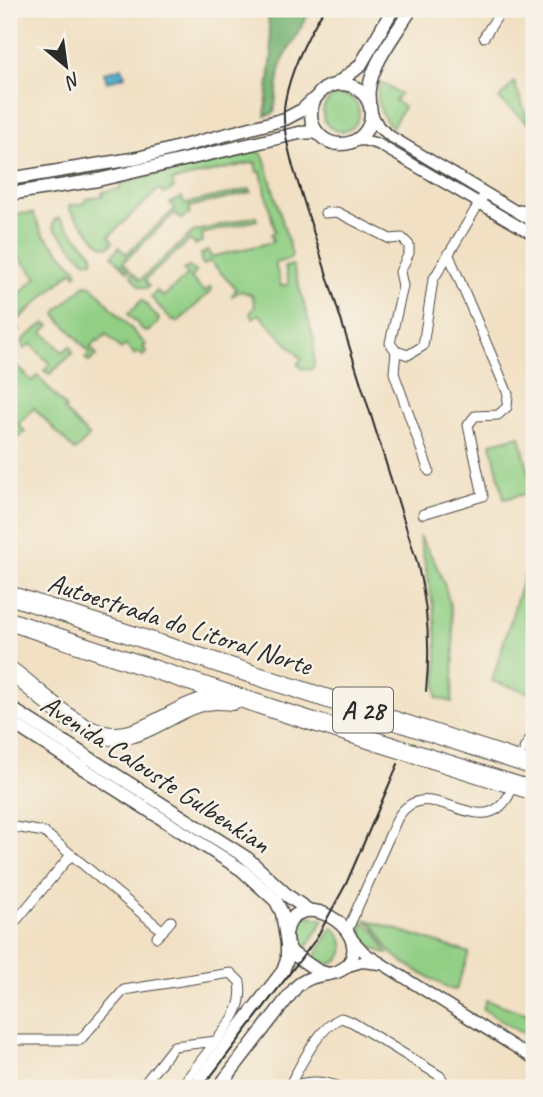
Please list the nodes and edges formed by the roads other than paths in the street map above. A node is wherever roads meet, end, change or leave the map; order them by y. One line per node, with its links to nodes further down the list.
1 (393, 9): 5 (main road)
2 (411, 9): 7 (main road)
3 (502, 9): 4 (street)
4 (484, 37)
5 (338, 83): 6 (main road); 7 (main road)
6 (314, 99): 8 (main road); 10 (main road)
7 (370, 108): 9 (main road); 12 (street)
8 (317, 132): 9 (main road); 11 (main road)
9 (353, 141): 12 (street)
10 (9, 179)
11 (9, 194)
12 (482, 199): 14 (street); 17 (street); 18 (street)
13 (534, 207): 14 (street)
14 (512, 209): 16 (street)
15 (325, 213): 19 (street)
16 (534, 222)
17 (534, 235)
18 (448, 253): 19 (street); 21 (street)
19 (396, 351): 20 (street)
20 (429, 471)
21 (423, 514)
22 (9, 589): 24 (highway)
23 (9, 595): 24 (highway, Autoestrada do Litoral Norte / A 28)
24 (67, 613): 34 (highway, Autoestrada do Litoral Norte / A 28)
25 (9, 621): 30 (highway, Autoestrada do Litoral Norte / A 28)
26 (9, 670): 29 (highway)
27 (9, 678): 29 (highway)
28 (9, 707): 39 (main road, Avenida Calouste Gulbenkian)
29 (62, 710): 30 (highway)
30 (276, 710): 35 (highway, Autoestrada do Litoral Norte / A 28)
31 (9, 721): 43 (main road, Avenida Calouste Gulbenkian)
32 (534, 732): 33 (street)
33 (524, 749)
34 (534, 766)
35 (534, 791)
36 (509, 795): 42 (street)
37 (9, 826): 38 (street)
38 (71, 855): 40 (street); 41 (street)
39 (308, 910): 42 (main road); 43 (main road)
40 (171, 921)
41 (9, 929)
42 (350, 935): 44 (street); 45 (main road)
43 (286, 939): 46 (main road); 54 (main road)
44 (382, 964): 45 (street); 49 (street)
45 (345, 967): 46 (main road)
46 (328, 974): 55 (main road)
47 (9, 1040): 48 (street)
48 (216, 1041): 52 (street); 53 (street)
49 (521, 1048): 50 (street); 51 (street)
50 (534, 1052)
51 (534, 1059)
52 (141, 1088)
53 (180, 1088)
54 (193, 1088)
55 (218, 1088)
56 (289, 1088): 57 (street); 58 (street)
57 (344, 1088)
58 (448, 1088)

